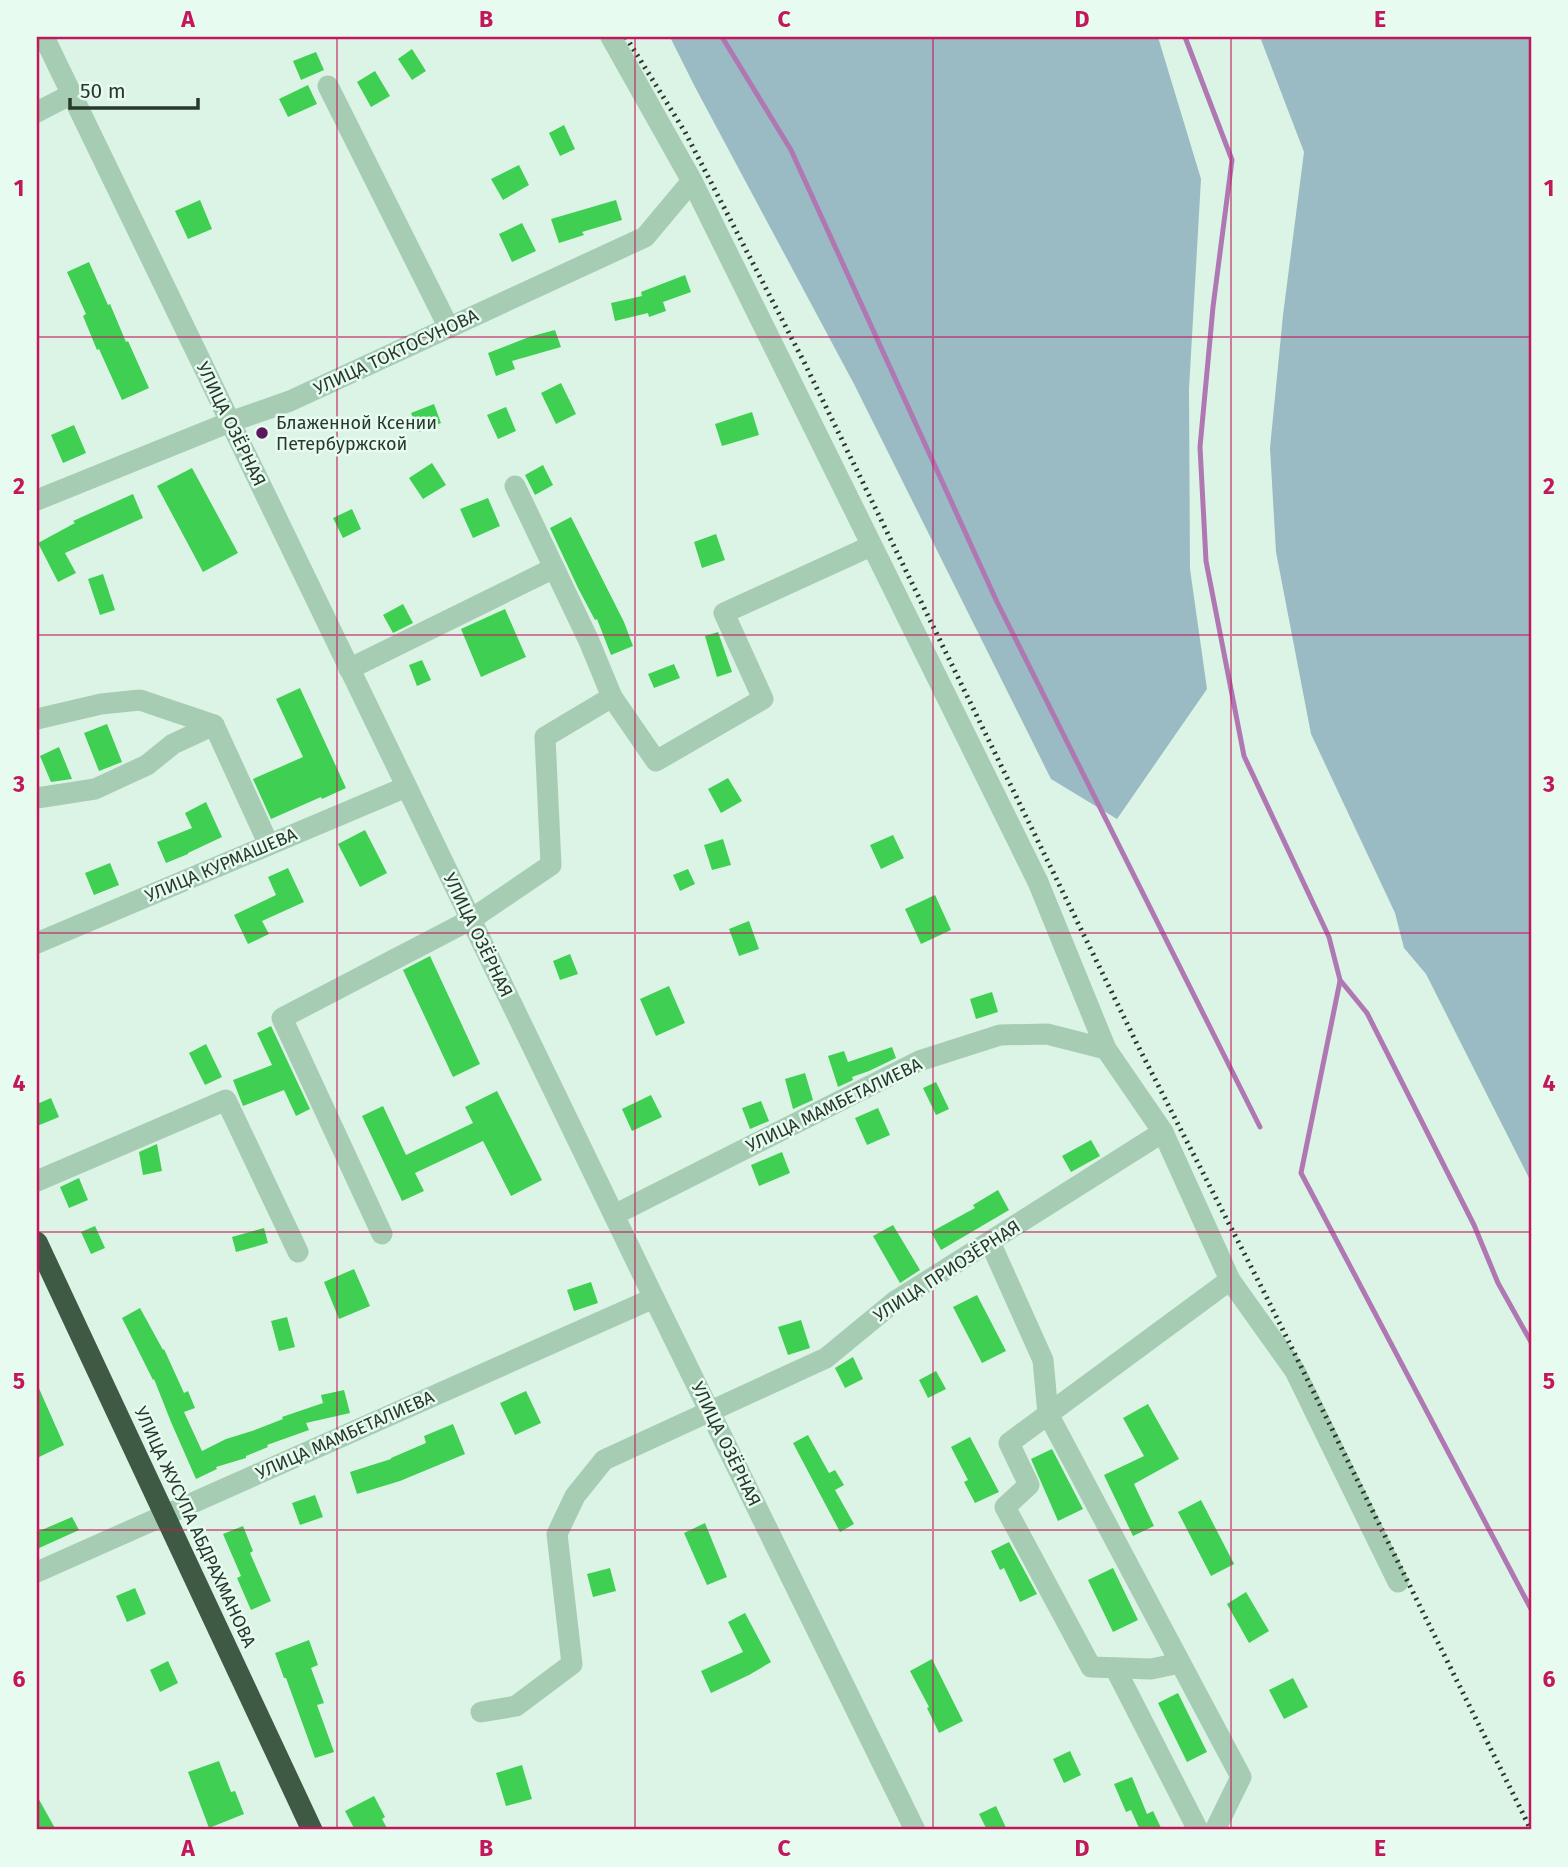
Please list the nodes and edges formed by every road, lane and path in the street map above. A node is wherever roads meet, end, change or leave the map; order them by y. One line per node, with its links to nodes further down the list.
1 (44, 37): 4 (street, УЛИЦА ОЗЁРНАЯ)
2 (611, 37): 6 (street)
3 (328, 86): 7 (street)
4 (72, 94): 5 (street); 8 (street, УЛИЦА ОЗЁРНАЯ)
5 (37, 112)
6 (692, 181): 7 (street, УЛИЦА ТОКТОСУНОВА); 11 (street)
7 (449, 328): 8 (street, УЛИЦА ТОКТОСУНОВА)
8 (230, 422): 10 (street, УЛИЦА ТОКТОСУНОВА); 13 (street, УЛИЦА ОЗЁРНАЯ)
9 (515, 486): 12 (street)
10 (37, 500)
11 (871, 546): 14 (street); 22 (street)
12 (554, 568): 13 (street); 14 (street)
13 (349, 669): 17 (street, УЛИЦА ОЗЁРНАЯ)
14 (612, 697): 20 (street)
15 (37, 719): 16 (street)
16 (214, 725): 18 (street); 19 (street)
17 (406, 787): 19 (street, УЛИЦА КУРМАШЕВА); 20 (street, УЛИЦА ОЗЁРНАЯ)
18 (37, 799)
19 (269, 845): 21 (street, УЛИЦА КУРМАШЕВА)
20 (470, 920): 25 (street, УЛИЦА ОЗЁРНАЯ); 26 (street)
21 (37, 943)
22 (1106, 1049): 23 (street); 25 (street, УЛИЦА МАМБЕТАЛИЕВА)
23 (1163, 1132): 28 (street, УЛИЦА ПРИОЗЁРНАЯ); 30 (street)
24 (37, 1181): 29 (street)
25 (614, 1215): 31 (street, УЛИЦА ОЗЁРНАЯ)
26 (382, 1234)
27 (37, 1242): 34 (highway, УЛИЦА ЖУСУПА АБДРАХМАНОВА)
28 (990, 1242): 32 (street, УЛИЦА ПРИОЗЁРНАЯ); 33 (street)
29 (298, 1252)
30 (1230, 1280): 33 (street); 36 (street)
31 (654, 1298): 32 (street, УЛИЦА ОЗЁРНАЯ); 34 (street, УЛИЦА МАМБЕТАЛИЕВА)
32 (710, 1412): 39 (street, УЛИЦА ПРИОЗЁРНАЯ); 40 (street, УЛИЦА ОЗЁРНАЯ)
33 (1048, 1415): 37 (street); 38 (street)
34 (164, 1516): 35 (street, УЛИЦА МАМБЕТАЛИЕВА); 41 (highway, УЛИЦА ЖУСУПА АБДРАХМАНОВА)
35 (37, 1572)
36 (1398, 1582)
37 (1180, 1663): 38 (street); 43 (street)
38 (1115, 1668): 42 (street)
39 (481, 1712)
40 (912, 1829)
41 (312, 1830)
42 (1198, 1830)
43 (1215, 1830)

